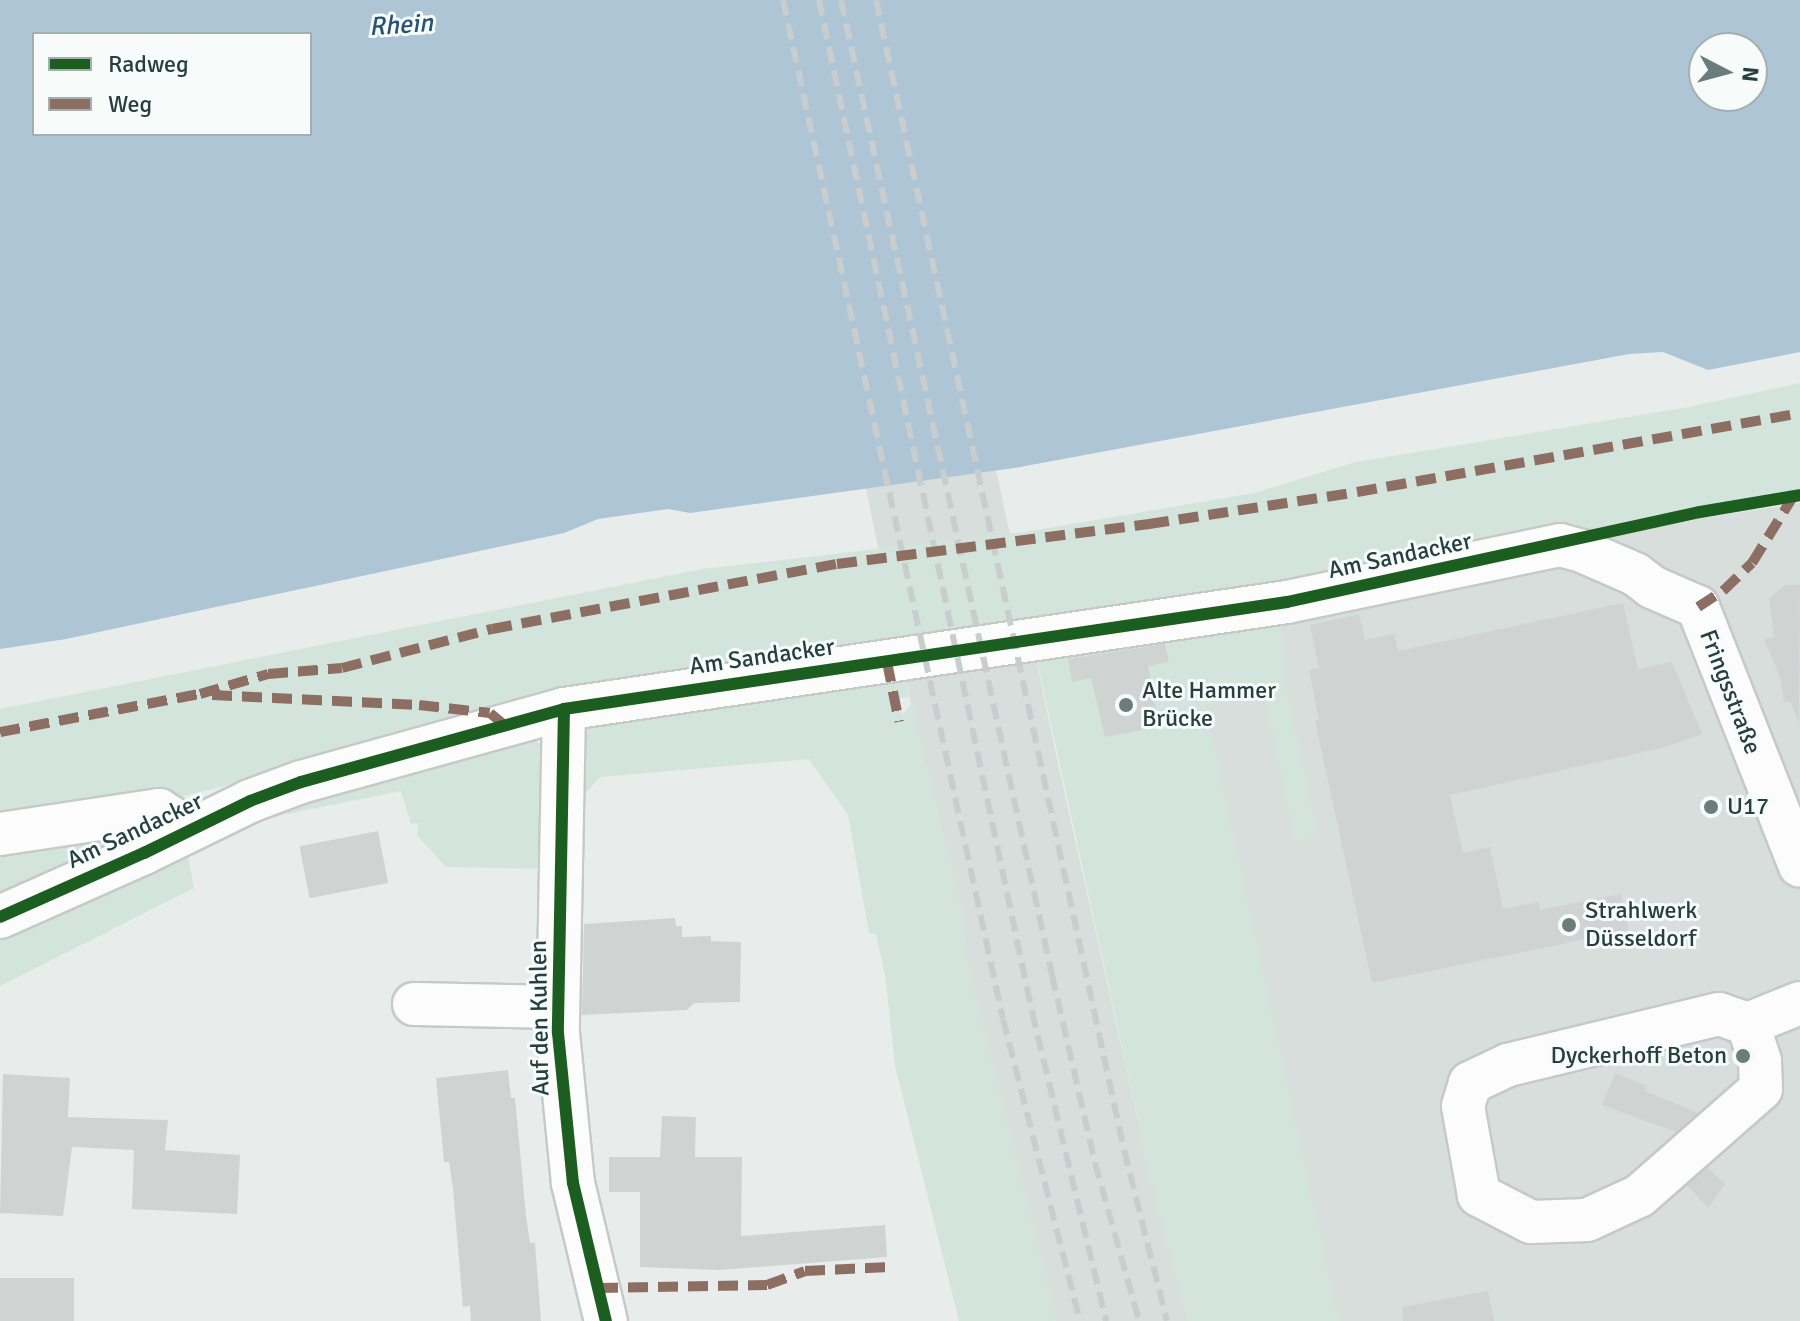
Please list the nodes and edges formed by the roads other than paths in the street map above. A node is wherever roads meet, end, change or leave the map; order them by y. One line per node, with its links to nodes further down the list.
1 (1698, 607): 2 (street, Am Sandacker); 5 (street, Fringsstraße)
2 (564, 709): 3 (street, Am Sandacker); 9 (street, Auf den Kuhlen)
3 (189, 829): 4 (street); 6 (street, Am Sandacker)
4 (0, 834)
5 (1800, 866)
6 (0, 917)
7 (1800, 1003): 10 (street)
8 (414, 1004): 9 (street)
9 (558, 1007): 11 (street, Auf den Kuhlen)
10 (1748, 1024): 10 (street)
11 (606, 1321)

